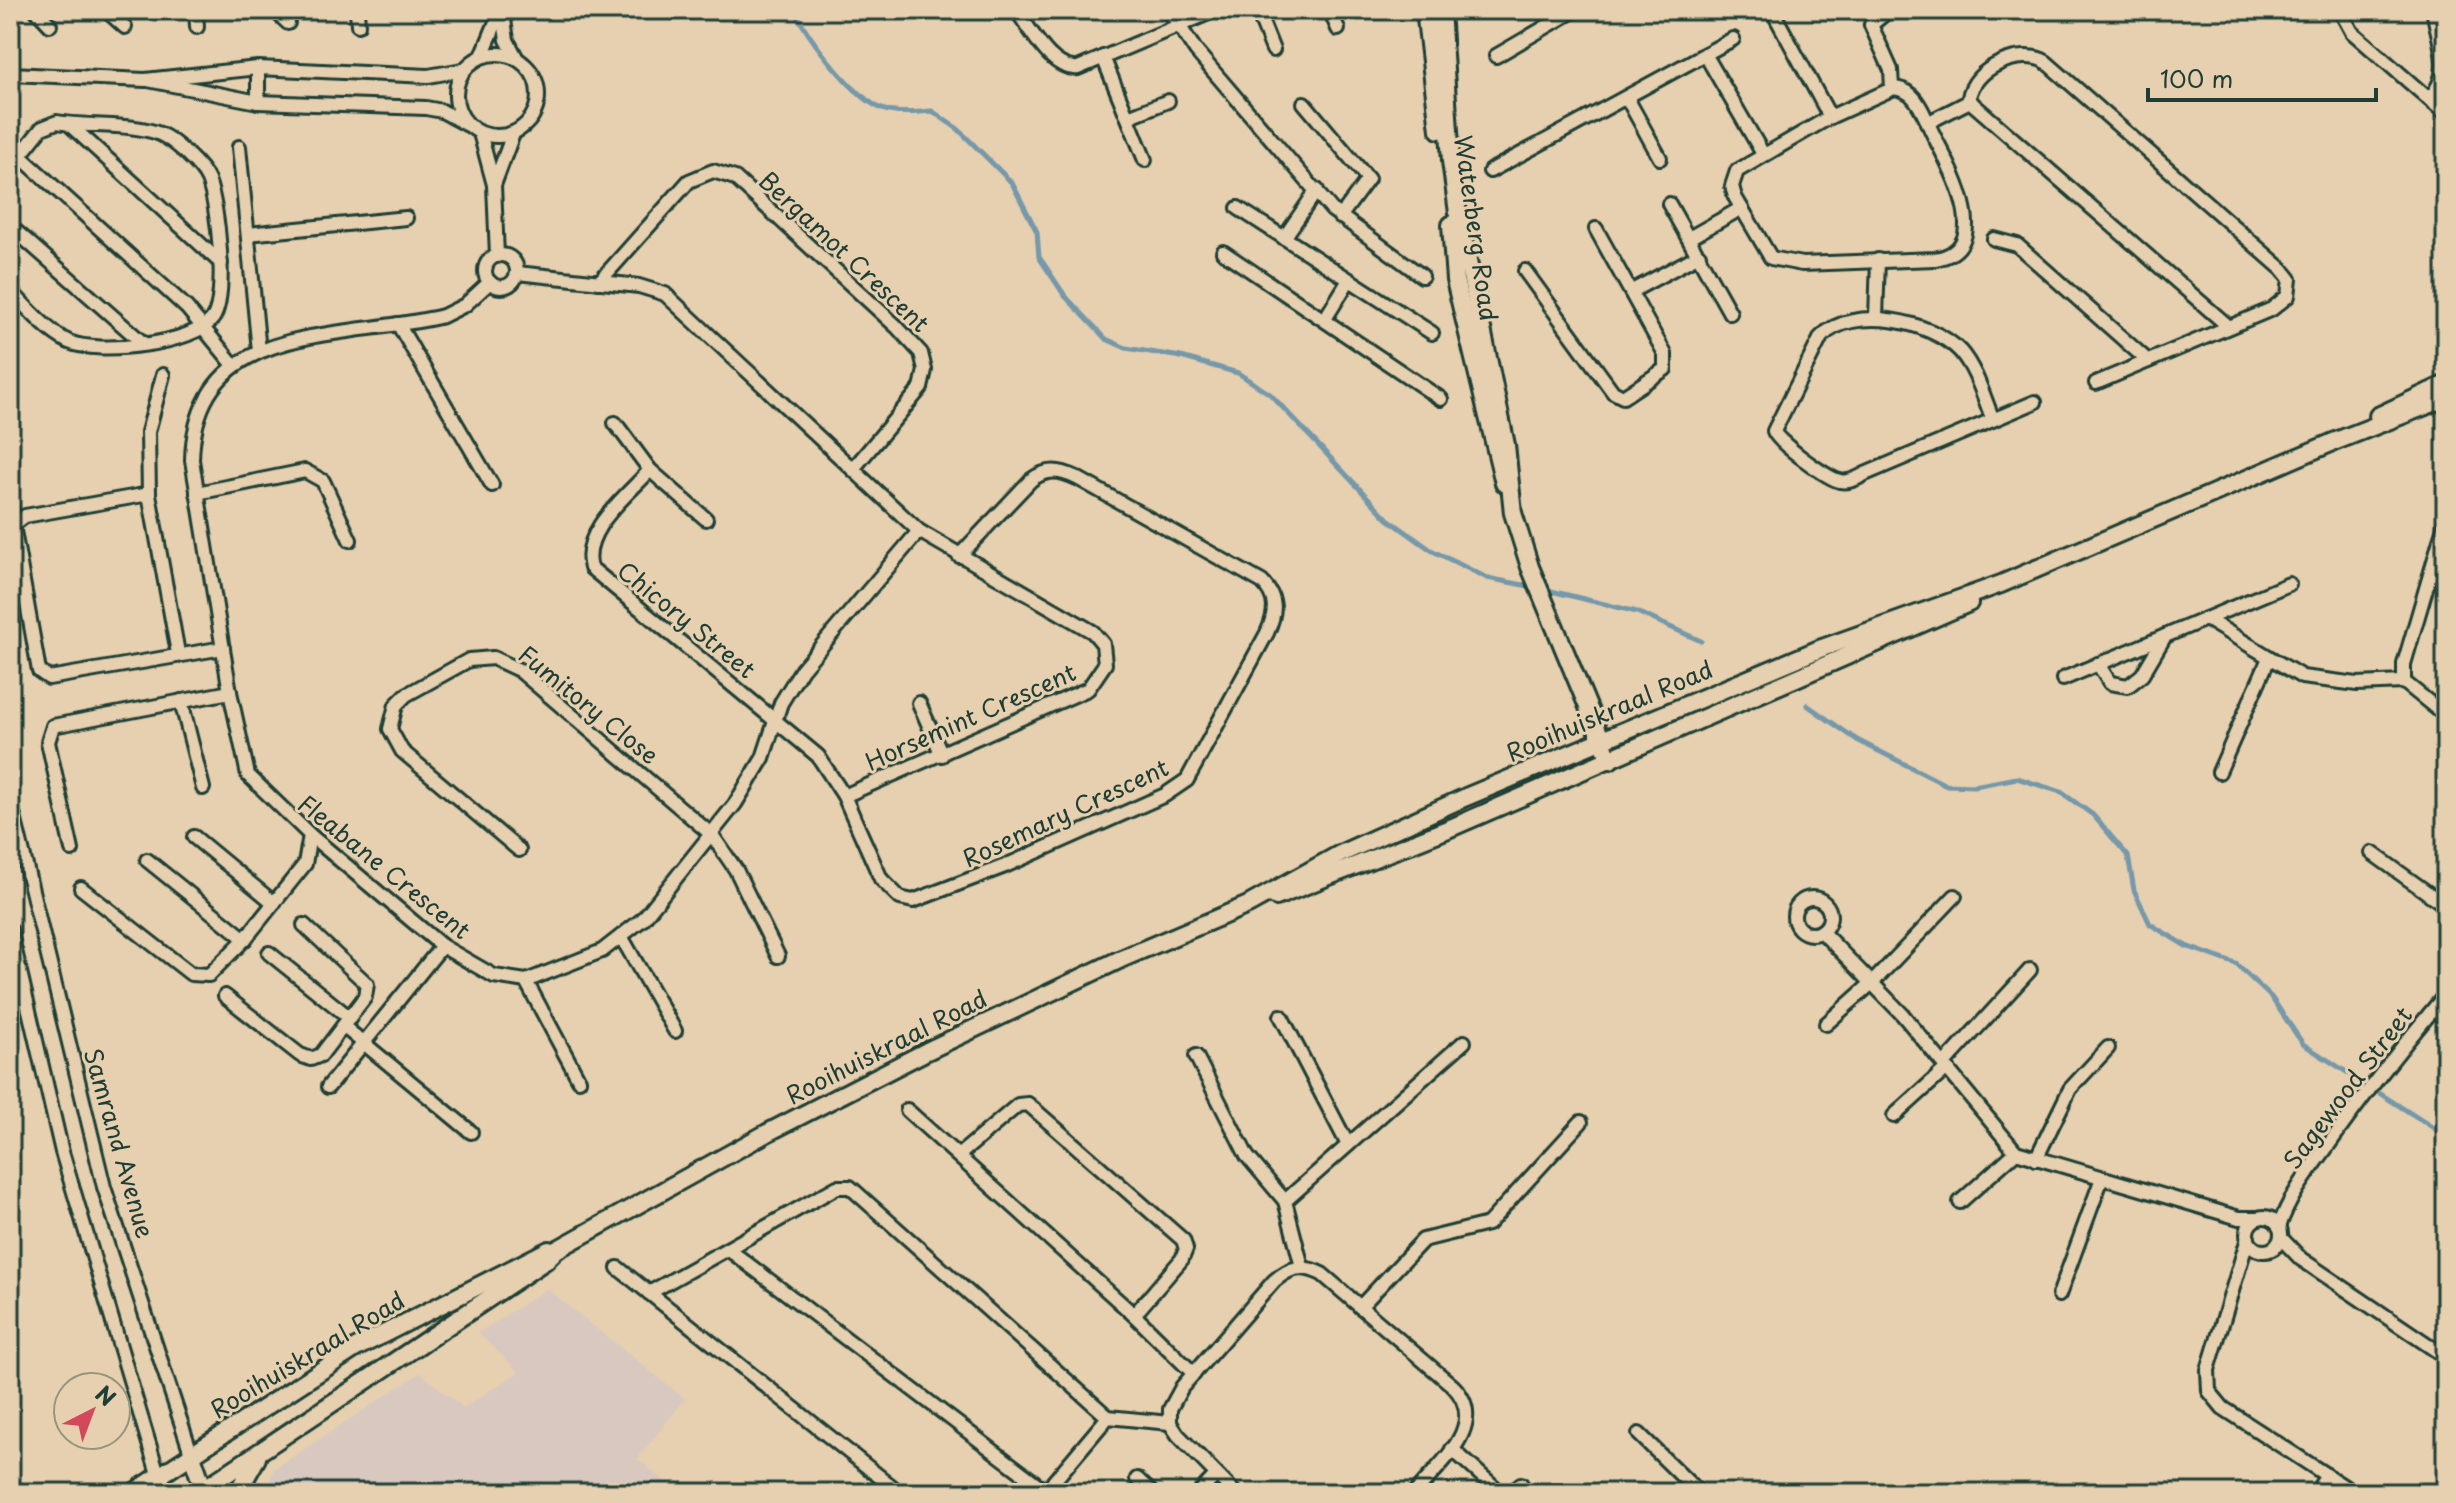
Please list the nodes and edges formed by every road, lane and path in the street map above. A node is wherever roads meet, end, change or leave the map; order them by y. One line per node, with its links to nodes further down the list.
1 (36, 10): 20 (street)
2 (106, 10): 23 (street)
3 (196, 10): 24 (street)
4 (274, 10): 19 (street)
5 (357, 10): 21 (street)
6 (502, 10): 29 (street); 31 (street)
7 (1016, 10): 32 (street)
8 (1169, 10): 22 (street)
9 (1216, 10): 22 (street)
10 (1257, 10): 27 (street)
11 (1330, 10): 25 (street)
12 (1425, 10): 110 (main road, Waterberg Road)
13 (1441, 10): 110 (main road, Waterberg Road)
14 (1575, 10): 30 (street)
15 (1772, 10): 46 (street)
16 (1889, 10): 37 (street)
17 (2340, 10): 39 (street)
18 (2433, 10): 39 (street)
19 (288, 23)
20 (50, 25)
21 (358, 25)
22 (1177, 26): 32 (street); 60 (street)
23 (125, 27)
24 (197, 27)
25 (1338, 29)
26 (1733, 39): 28 (street)
27 (1273, 50)
28 (1705, 54): 38 (street); 53 (street)
29 (482, 56): 31 (street); 34 (street)
30 (1496, 56)
31 (516, 57): 51 (street)
32 (1103, 57): 45 (street)
33 (258, 68): 34 (street); 36 (street); 42 (street)
34 (463, 70): 49 (street)
35 (10, 74): 36 (street)
36 (145, 80): 42 (street)
37 (1892, 88): 46 (street); 47 (street)
38 (1627, 98): 55 (street); 58 (street)
39 (2429, 99): 44 (street)
40 (1168, 101): 45 (street)
41 (1970, 101): 47 (street); 89 (street); 89 (street)
42 (258, 102): 49 (street)
43 (1304, 103): 64 (street)
44 (2446, 114)
45 (1128, 117): 56 (street)
46 (1830, 117): 53 (street)
47 (1927, 123): 75 (street)
48 (69, 124): 54 (street); 76 (street); 76 (street)
49 (468, 125): 50 (street)
50 (480, 133): 51 (street); 59 (street)
51 (513, 134): 59 (street)
52 (239, 147): 68 (street)
53 (1763, 154): 63 (street)
54 (20, 156): 57 (street); 90 (street)
55 (1660, 158)
56 (1145, 160)
57 (10, 168)
58 (1490, 171)
59 (494, 185): 74 (street)
60 (1317, 190): 64 (street); 69 (street)
61 (1669, 204): 70 (street)
62 (1238, 208): 69 (street)
63 (1740, 209): 70 (street); 75 (street)
64 (1340, 217): 79 (street)
65 (406, 218): 68 (street)
66 (10, 226): 92 (street)
67 (1596, 229): 84 (street)
68 (248, 234): 93 (street)
69 (1284, 238): 80 (street)
70 (1689, 238): 73 (street)
71 (1994, 239): 94 (street)
72 (1223, 252): 87 (street)
73 (1699, 255): 84 (street); 85 (street)
74 (497, 256): 78 (street); 81 (street)
75 (1878, 260): 86 (street)
76 (221, 263): 90 (street)
77 (1525, 271): 84 (street)
78 (517, 273): 81 (street); 82 (street)
79 (1422, 276)
80 (1349, 280): 87 (street); 91 (street)
81 (490, 282): 88 (street, Fleabane Crescent)
82 (599, 282): 105 (street); 105 (street, Bergamot Crescent)
83 (10, 290): 92 (street)
84 (1632, 291)
85 (1730, 313)
86 (1876, 317): 102 (street); 102 (street)
87 (1325, 319): 100 (street)
88 (398, 324): 93 (street, Fleabane Crescent); 107 (street)
89 (2228, 326): 94 (street)
90 (205, 328): 92 (street); 95 (street)
91 (1432, 333)
92 (144, 344)
93 (259, 351): 95 (street, Fleabane Crescent)
94 (2148, 361): 97 (street)
95 (233, 364): 108 (street, Fleabane Crescent)
96 (163, 375): 109 (street)
97 (2096, 383)
98 (2446, 384): 104 (main road, Rooihuiskraal Road)
99 (2446, 398): 104 (main road, Rooihuiskraal Road)
100 (1441, 399)
101 (2035, 402): 102 (street)
102 (1993, 420)
103 (615, 423): 106 (street)
104 (2331, 443): 118 (main road, Rooihuiskraal Road)
105 (853, 469): 115 (street)
106 (650, 470): 112 (street); 132 (street, Chicory Street)
107 (492, 485)
108 (197, 493): 116 (street); 122 (street, Fleabane Crescent)
109 (149, 494): 114 (street); 123 (street)
110 (1510, 495): 133 (main road, Waterberg Road)
111 (10, 501): 114 (street)
112 (706, 519)
113 (2446, 520): 127 (street)
114 (13, 525): 123 (street)
115 (919, 531): 117 (street, Horsemint Crescent); 132 (street)
116 (350, 540)
117 (959, 556): 134 (street, Horsemint Crescent); 149 (street, Rosemary Crescent)
118 (2001, 584): 133 (main road, Rooihuiskraal Road); 135 (main road, Rooihuiskraal Road)
119 (2289, 584): 120 (street)
120 (2206, 619): 121 (street); 124 (street)
121 (2165, 636): 125 (street); 125 (street)
122 (223, 648): 123 (street); 128 (street, Fleabane Crescent)
123 (178, 653)
124 (2269, 658): 127 (street); 136 (street)
125 (2098, 664): 126 (street)
126 (2063, 679)
127 (2404, 682): 131 (street)
128 (230, 692): 129 (street); 140 (street, Fleabane Crescent)
129 (181, 701): 137 (street); 143 (street)
130 (919, 703): 134 (street)
131 (2446, 716)
132 (777, 718): 138 (street, Chicory Street); 141 (street)
133 (1601, 738): 135 (main road, Waterberg Road); 151 (main road, Rooihuiskraal Road)
134 (942, 755): 138 (street, Horsemint Crescent)
135 (1610, 760): 151 (main road, Rooihuiskraal Road)
136 (2219, 772)
137 (203, 788)
138 (844, 796): 149 (street, Chicory Street)
139 (10, 800): 210 (street, Samrand Avenue)
140 (310, 835): 150 (street); 158 (street, Fleabane Crescent)
141 (712, 835): 144 (street, Fumitory Close); 156 (street); 160 (street)
142 (194, 837): 150 (street)
143 (72, 850)
144 (519, 850)
145 (2372, 853): 152 (street)
146 (147, 860): 157 (street)
147 (81, 888): 157 (street)
148 (1955, 896): 163 (street)
149 (900, 898)
150 (274, 903): 157 (street)
151 (1248, 905): 194 (main road, Rooihuiskraal Road)
152 (2446, 906)
153 (304, 925): 167 (street)
154 (10, 929): 212 (street)
155 (1822, 932): 163 (street)
156 (622, 938): 162 (street); 169 (street)
157 (245, 939)
158 (442, 946): 162 (street, Fleabane Crescent); 171 (street)
159 (269, 953): 167 (street)
160 (778, 956)
161 (2030, 970): 174 (street)
162 (526, 981): 175 (street)
163 (1873, 982): 168 (street); 174 (street)
164 (2446, 994): 188 (street, Sagewood Street)
165 (225, 996): 167 (street)
166 (1281, 1016): 181 (street)
167 (346, 1022): 171 (street)
168 (1826, 1024)
169 (675, 1031)
170 (1464, 1042): 181 (street)
171 (365, 1044): 176 (street); 180 (street)
172 (2108, 1048): 184 (street)
173 (1196, 1056): 186 (street)
174 (1946, 1066): 178 (street); 182 (street)
175 (579, 1080)
176 (328, 1087)
177 (907, 1110): 183 (street)
178 (1894, 1116)
179 (1581, 1122): 202 (street)
180 (471, 1132)
181 (1348, 1145): 186 (street)
182 (2016, 1152): 184 (street); 187 (street)
183 (959, 1155): 203 (street); 203 (street)
184 (2036, 1159): 185 (street)
185 (2102, 1178): 189 (street); 201 (street)
186 (1285, 1201): 197 (street)
187 (1960, 1202)
188 (2286, 1207): 190 (street, Sagewood Street); 191 (street, Sagewood Street)
189 (2239, 1218): 190 (street); 192 (street)
190 (2263, 1218): 191 (street); 192 (street)
191 (2280, 1233): 195 (street); 196 (street)
192 (2248, 1235): 195 (street); 199 (street)
193 (728, 1249): 200 (street); 206 (street); 217 (street)
194 (556, 1250): 210 (main road, Rooihuiskraal Road); 211 (main road, Rooihuiskraal Road)
195 (2264, 1250): 196 (street); 199 (street)
196 (2301, 1259): 204 (street)
197 (1302, 1267): 202 (street); 205 (street)
198 (618, 1268): 200 (street)
199 (2238, 1274): 214 (street)
200 (649, 1293): 221 (street)
201 (2059, 1295)
202 (1360, 1307): 209 (street)
203 (1134, 1315): 205 (street)
204 (2446, 1357)
205 (1194, 1374): 207 (street)
206 (1108, 1417): 207 (street); 217 (street)
207 (1170, 1423): 213 (street)
208 (1639, 1434): 227 (street)
209 (1452, 1449): 225 (street); 226 (street)
210 (191, 1453): 212 (main road, Rooihuiskraal Road); 216 (main road, Samrand Avenue)
211 (260, 1453): 216 (main road, Rooihuiskraal Road); 220 (main road)
212 (158, 1474): 218 (main road, Rooihuiskraal Road); 219 (main road)
213 (1216, 1475): 223 (street); 224 (street)
214 (2327, 1475): 228 (street); 229 (street)
215 (1137, 1479): 222 (street)
216 (202, 1492)
217 (1045, 1492)
218 (133, 1493)
219 (165, 1493)
220 (237, 1493)
221 (900, 1493)
222 (1152, 1493)
223 (1199, 1493)
224 (1235, 1493)
225 (1415, 1493)
226 (1501, 1493)
227 (1699, 1493)
228 (2316, 1493)
229 (2354, 1493)

